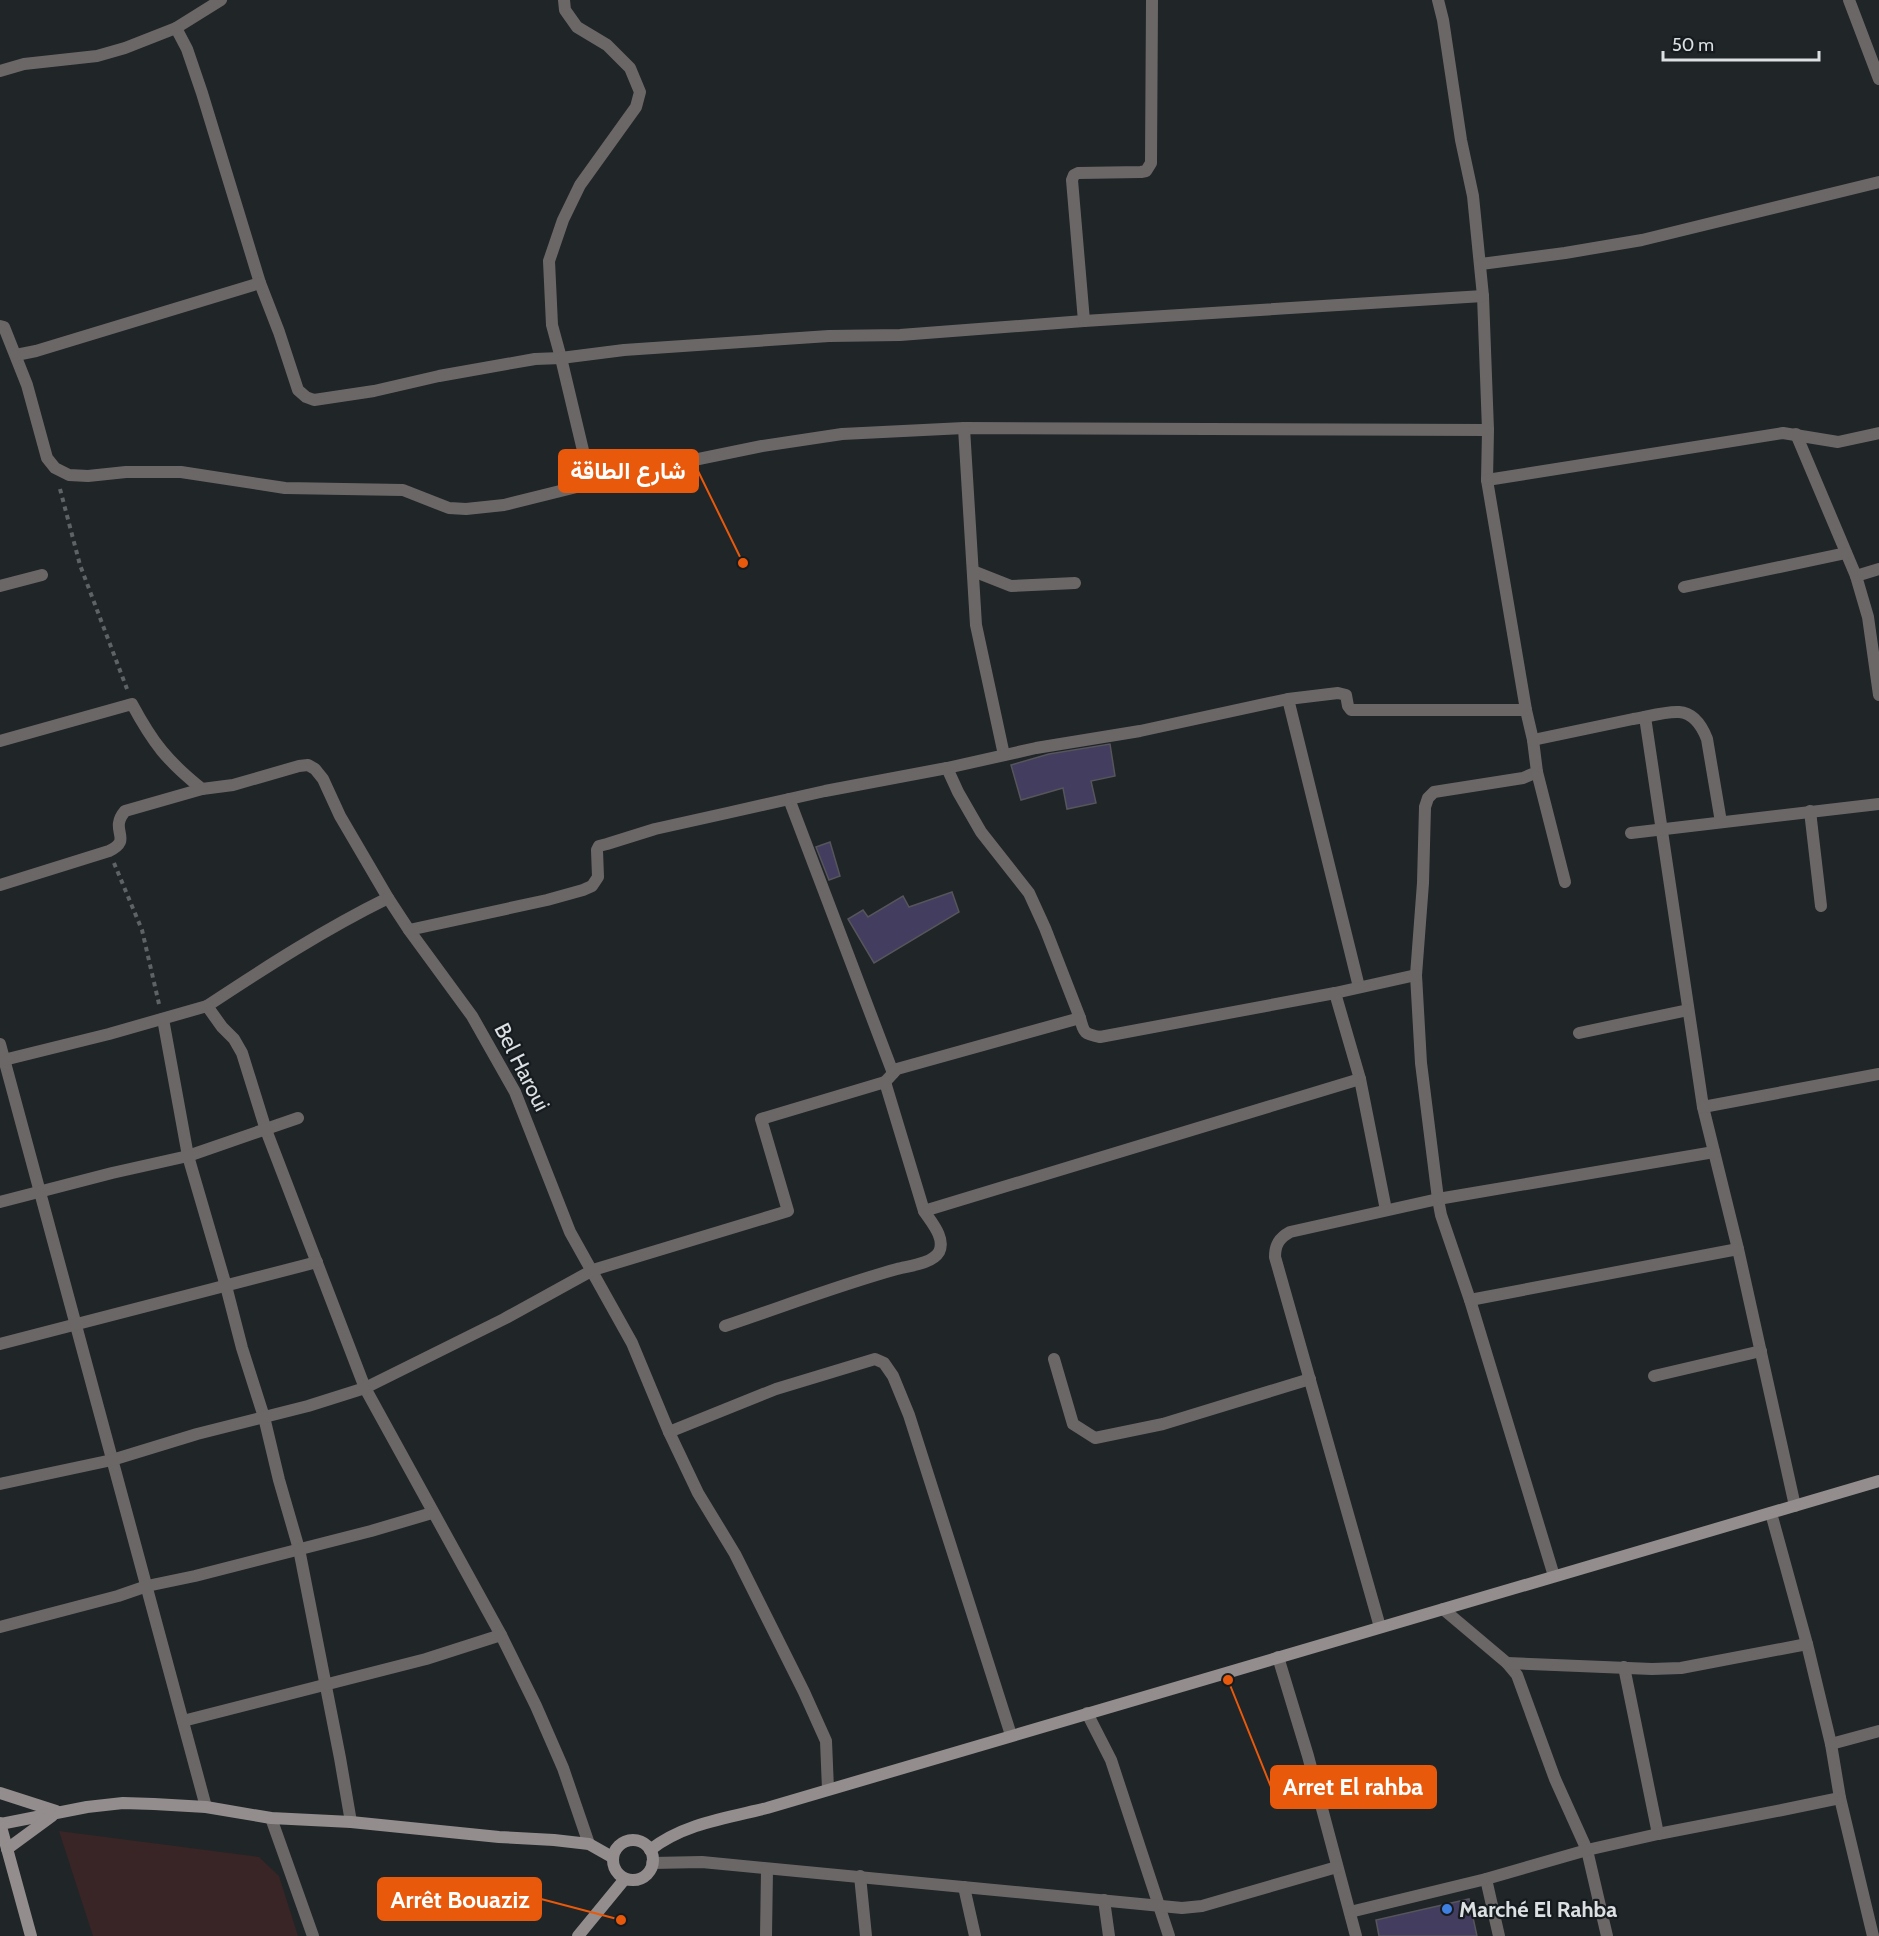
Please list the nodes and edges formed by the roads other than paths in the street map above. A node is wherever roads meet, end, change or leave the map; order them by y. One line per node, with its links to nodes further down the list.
1 (221, 0): 6 (street)
2 (564, 0): 16 (street)
3 (1152, 0): 13 (street)
4 (1438, 0): 10 (street)
5 (1849, 0): 8 (street)
6 (176, 28): 7 (street); 11 (street)
7 (0, 71)
8 (1879, 78)
9 (1879, 182): 10 (street)
10 (1481, 264): 12 (street)
11 (260, 283): 15 (street); 16 (street)
12 (1483, 296): 13 (street); 18 (street)
13 (1084, 321): 16 (street)
14 (0, 326): 15 (street)
15 (16, 355): 22 (street)
16 (561, 358): 22 (street)
17 (964, 428): 18 (street); 22 (street); 25 (street)
18 (1488, 430): 21 (street)
19 (1879, 433): 20 (street)
20 (1796, 435): 21 (street); 23 (street)
21 (1487, 480): 34 (street)
22 (591, 484)
23 (1846, 553): 27 (street); 30 (street)
24 (1879, 569): 27 (street)
25 (973, 572): 28 (street); 38 (street)
26 (42, 575): 29 (street)
27 (1856, 576): 31 (street)
28 (1075, 584)
29 (0, 586)
30 (1684, 587)
31 (1877, 660): 32 (street)
32 (1879, 695)
33 (1288, 699): 34 (street); 38 (street); 54 (street)
34 (1526, 710): 36 (street)
35 (1645, 717): 36 (street); 45 (street); 46 (street)
36 (1533, 740): 40 (street)
37 (0, 741): 41 (street)
38 (1005, 755): 39 (street)
39 (947, 768): 42 (street); 58 (street)
40 (1537, 772): 48 (street); 53 (street)
41 (202, 789): 49 (street, Bel Haroui); 50 (street, Bel Haroui)
42 (789, 799): 52 (street); 64 (street)
43 (1879, 804): 44 (street)
44 (1810, 811): 45 (street); 51 (street)
45 (1721, 822): 46 (street)
46 (1661, 829): 47 (street); 57 (street)
47 (1631, 833)
48 (1565, 882)
49 (0, 885)
50 (388, 898): 52 (street, Bel Haroui); 56 (street)
51 (1821, 906)
52 (409, 930): 78 (street, Bel Haroui)
53 (1416, 975): 54 (street); 72 (street)
54 (1359, 987): 55 (street)
55 (1335, 993): 58 (street); 65 (street)
56 (207, 1006): 59 (street); 68 (street)
57 (1688, 1010): 60 (street); 66 (street)
58 (1080, 1018): 64 (street)
59 (163, 1019): 62 (street); 70 (street)
60 (1579, 1033)
61 (0, 1044): 62 (street)
62 (2, 1060): 71 (street)
63 (1879, 1074): 66 (street)
64 (889, 1077): 75 (street); 78 (street)
65 (1360, 1079): 74 (street); 75 (street)
66 (1703, 1107): 69 (street)
67 (298, 1118): 68 (street)
68 (266, 1130): 70 (street); 77 (street)
69 (1714, 1152): 72 (street); 76 (street)
70 (188, 1156): 71 (street); 79 (street)
71 (40, 1192): 73 (street); 81 (street)
72 (1438, 1199): 74 (street); 80 (street)
73 (0, 1202)
74 (1386, 1210): 87 (street)
75 (924, 1211): 82 (street)
76 (1738, 1249): 80 (street); 84 (street)
77 (317, 1262): 79 (street); 88 (street)
78 (593, 1270): 88 (street); 90 (street, Bel Haroui)
79 (226, 1286): 81 (street); 89 (street)
80 (1470, 1300): 98 (street)
81 (76, 1324): 83 (street); 91 (street)
82 (725, 1326)
83 (0, 1344)
84 (1761, 1351): 86 (street); 94 (street)
85 (1054, 1359): 87 (street)
86 (1654, 1376)
87 (1310, 1378): 102 (street)
88 (364, 1388): 89 (street); 95 (street)
89 (264, 1417): 91 (street); 97 (street)
90 (669, 1432): 112 (street); 114 (street, Bel Haroui)
91 (112, 1460): 93 (street); 99 (street)
92 (1879, 1481): 94 (street)
93 (0, 1484)
94 (1795, 1506): 96 (street)
95 (432, 1513): 97 (street); 103 (street)
96 (1771, 1513): 98 (street); 104 (street)
97 (299, 1549): 99 (street); 108 (street)
98 (1554, 1576): 100 (street)
99 (147, 1586): 101 (street); 110 (street)
100 (1443, 1609): 102 (street); 106 (street)
101 (0, 1627)
102 (1380, 1627): 105 (street)
103 (501, 1635): 108 (street); 123 (street)
104 (1807, 1644): 107 (street); 113 (street)
105 (1278, 1657): 109 (street); 129 (street)
106 (1507, 1663): 107 (street); 126 (street)
107 (1624, 1667): 122 (street)
108 (326, 1685): 110 (street); 120 (street)
109 (1087, 1713): 112 (street); 136 (street)
110 (183, 1721): 117 (street)
111 (1879, 1731): 113 (street)
112 (1011, 1735): 114 (street)
113 (1831, 1744): 116 (street)
114 (828, 1789): 125 (street)
115 (0, 1793): 118 (street)
116 (1840, 1798): 122 (street); 149 (street)
117 (206, 1807): 118 (street); 119 (street)
118 (57, 1813): 121 (street); 124 (street)
119 (271, 1818): 120 (street); 139 (street)
120 (351, 1822): 123 (street)
121 (0, 1824): 124 (street)
122 (1658, 1834): 126 (street)
123 (588, 1844): 127 (street)
124 (7, 1849): 138 (street)
125 (650, 1850): 127 (street); 128 (street)
126 (1587, 1850): 132 (street); 148 (street)
127 (612, 1857): 133 (street)
128 (652, 1863): 130 (street); 133 (street)
129 (1337, 1867): 136 (street); 137 (street)
130 (767, 1869): 131 (street); 141 (street)
131 (860, 1876): 134 (street); 142 (street)
132 (1486, 1879): 137 (street); 147 (street)
133 (624, 1880): 140 (street)
134 (964, 1887): 135 (street); 143 (street)
135 (1104, 1900): 136 (street); 144 (street)
136 (1158, 1906): 145 (street)
137 (1350, 1912): 146 (street)
138 (31, 1936)
139 (313, 1936)
140 (578, 1936)
141 (766, 1936)
142 (866, 1936)
143 (975, 1936)
144 (1109, 1936)
145 (1168, 1936)
146 (1356, 1936)
147 (1499, 1936)
148 (1607, 1936)
149 (1873, 1936)

